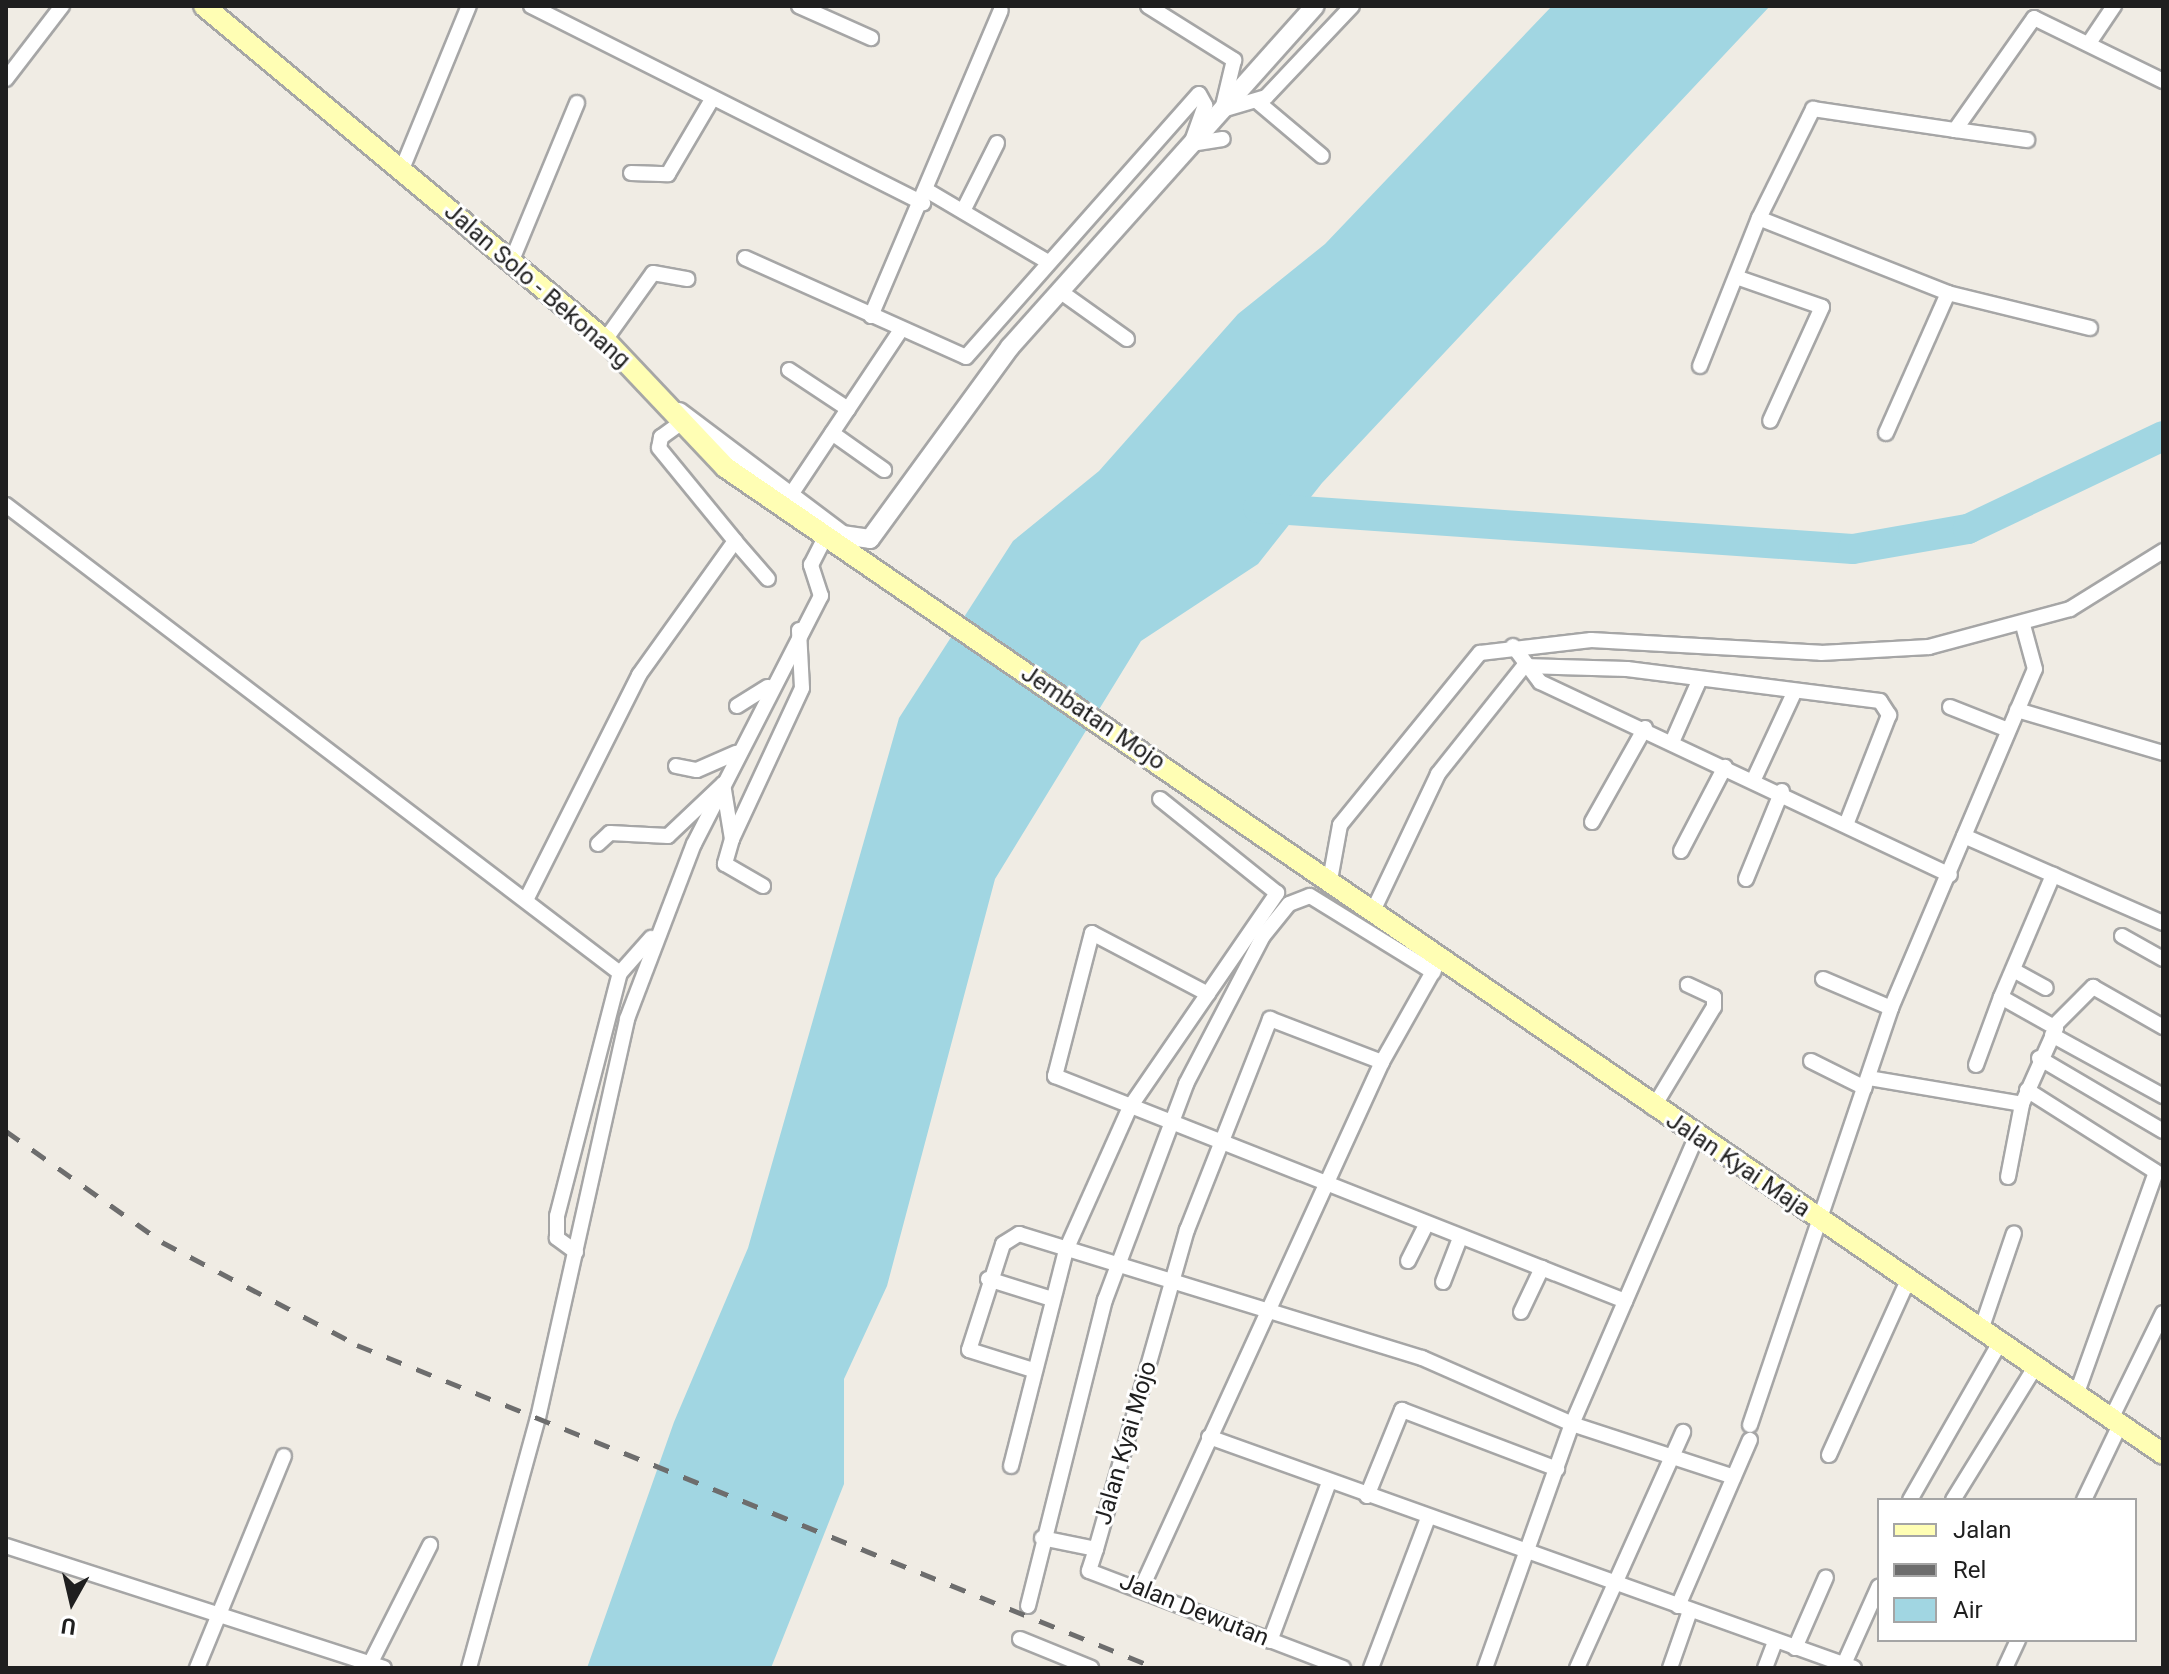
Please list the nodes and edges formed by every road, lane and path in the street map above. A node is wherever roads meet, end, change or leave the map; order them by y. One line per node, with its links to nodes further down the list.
1 (62, 6): 14 (street)
2 (469, 6): 26 (street)
3 (531, 6): 16 (street)
4 (799, 6): 12 (street)
5 (1148, 6): 19 (street)
6 (1315, 6): 19 (street)
7 (1352, 6): 18 (street)
8 (2114, 6): 13 (street)
9 (207, 7): 26 (main road, Jalan Solo - Bekonang)
10 (1001, 10): 28 (street)
11 (2038, 12): 13 (street); 20 (street)
12 (871, 38)
13 (2089, 43): 15 (street)
14 (6, 79)
15 (2163, 81)
16 (711, 101): 27 (street); 28 (street)
17 (577, 103): 32 (street)
18 (1259, 103): 19 (street); 25 (street)
19 (1222, 110): 24 (street)
20 (1955, 130): 22 (street); 30 (street)
21 (1223, 139): 24 (street)
22 (2027, 140)
23 (997, 143): 29 (street)
24 (1191, 144): 33 (street); 36 (street)
25 (1322, 156)
26 (402, 169): 32 (main road, Jalan Solo - Bekonang)
27 (631, 173)
28 (925, 197): 29 (street); 38 (street)
29 (963, 211): 33 (street)
30 (1759, 218): 34 (street); 37 (street)
31 (745, 258): 38 (street)
32 (512, 260): 42 (main road, Jalan Solo - Bekonang)
33 (1048, 262): 40 (street)
34 (1736, 277): 43 (street); 47 (street)
35 (687, 279): 42 (street)
36 (1061, 292): 41 (street); 52 (street)
37 (1948, 293): 39 (street); 50 (street)
38 (871, 316): 40 (street)
39 (2090, 328)
40 (900, 331): 46 (street)
41 (1127, 339)
42 (605, 340): 45 (main road, Jalan Solo - Bekonang)
43 (1700, 366)
44 (789, 370): 46 (street)
45 (663, 402): 48 (main road, Jalan Solo - Bekonang); 52 (street)
46 (848, 409): 49 (street)
47 (1770, 421)
48 (682, 422): 54 (main road, Jalan Solo - Bekonang); 55 (street)
49 (832, 433): 51 (street); 52 (street)
50 (1886, 433)
51 (884, 470)
52 (790, 496)
53 (6, 505): 91 (street)
54 (825, 538): 57 (main road, Jalan Solo - Bekonang); 60 (street)
55 (735, 541): 58 (street); 91 (street)
56 (2163, 551): 59 (street)
57 (866, 568): 88 (main road, Jembatan Mojo)
58 (768, 579)
59 (2023, 625): 61 (street); 68 (street)
60 (799, 629): 64 (street); 83 (street)
61 (1513, 646): 62 (street); 88 (street)
62 (1524, 666): 63 (street); 69 (street); 92 (street)
63 (1699, 681): 65 (street); 71 (street)
64 (769, 687): 66 (street); 72 (street)
65 (1794, 693): 76 (street); 81 (street)
66 (737, 706)
67 (1950, 707): 70 (street)
68 (2017, 710): 70 (street); 73 (street)
69 (1645, 728): 71 (street); 80 (street)
70 (2008, 730): 82 (street)
71 (1673, 740): 75 (street)
72 (736, 753): 74 (street); 77 (street)
73 (2163, 753)
74 (676, 766)
75 (1725, 767): 76 (street); 85 (street)
76 (1754, 779): 78 (street)
77 (723, 784): 83 (street); 84 (street); 94 (street)
78 (1782, 791): 81 (street); 89 (street)
79 (1160, 799): 103 (street)
80 (1592, 822)
81 (1847, 822): 86 (street)
82 (1964, 836): 86 (street); 87 (street)
83 (732, 839): 90 (street)
84 (598, 844)
85 (1681, 851)
86 (1950, 875): 105 (street)
87 (2053, 875): 93 (street); 98 (street)
88 (1323, 876): 92 (main road, Jalan Kyai Maja)
89 (1746, 879)
90 (763, 886)
91 (526, 900): 99 (street)
92 (1373, 911): 97 (main road, Jalan Kyai Maja)
93 (2163, 923)
94 (657, 931): 99 (street); 128 (street)
95 (2122, 936): 96 (street)
96 (2163, 959)
97 (1437, 964): 110 (street); 116 (main road, Jalan Kyai Maja); 117 (street)
98 (2015, 971): 102 (street); 104 (street)
99 (620, 973): 128 (street)
100 (1823, 979): 105 (street)
101 (1688, 985): 116 (street)
102 (2046, 988)
103 (1208, 994): 115 (street); 115 (street)
104 (2001, 997): 107 (street); 111 (street)
105 (1891, 1008): 112 (street)
106 (2163, 1027): 107 (street)
107 (2054, 1030): 108 (street); 113 (street)
108 (2039, 1058): 114 (street); 118 (street)
109 (1811, 1061): 112 (street)
110 (1382, 1062): 120 (street, Jalan Kyai Mojo); 122 (street)
111 (1976, 1065)
112 (1867, 1083): 114 (street); 123 (street)
113 (2163, 1096)
114 (2024, 1097): 121 (street); 145 (street)
115 (1130, 1107): 117 (street); 127 (street)
116 (1653, 1108): 119 (main road, Jalan Kyai Maja)
117 (1168, 1126): 120 (street); 130 (street)
118 (2163, 1131)
119 (1696, 1137): 123 (main road, Jalan Kyai Maja); 137 (street)
120 (1219, 1141): 122 (street); 135 (street, Jalan Kyai Mojo)
121 (2008, 1177)
122 (1328, 1185): 124 (street); 138 (street)
123 (1817, 1218): 133 (main road, Jalan Kyai Maja); 156 (street)
124 (1426, 1225): 126 (street); 129 (street)
125 (2014, 1233): 141 (street)
126 (1460, 1238): 131 (street); 134 (street)
127 (1066, 1250): 130 (street); 132 (street); 136 (street)
128 (576, 1252): 181 (street)
129 (1408, 1261)
130 (1117, 1267): 135 (street); 163 (street)
131 (1542, 1268): 137 (street); 139 (street)
132 (988, 1279): 136 (street); 144 (street)
133 (1908, 1280): 141 (main road, Jalan Kyai Maja); 151 (street)
134 (1443, 1282)
135 (1171, 1284): 138 (street); 166 (street, Jalan Kyai Mojo)
136 (1052, 1299): 144 (street)
137 (1625, 1301): 147 (street)
138 (1271, 1309): 147 (street); 149 (street)
139 (1521, 1312)
140 (2163, 1313): 146 (street)
141 (1981, 1330): 142 (main road, Jalan Kyai Maja)
142 (2000, 1342): 143 (main road, Jalan Kyai Maja); 159 (street)
143 (2035, 1367): 145 (main road, Jalan Kyai Maja); 160 (street)
144 (1033, 1370): 154 (street)
145 (2076, 1395): 146 (main road, Jalan Kyai Maja)
146 (2115, 1422): 150 (main road, Jalan Kyai Maja); 161 (street)
147 (1572, 1424): 153 (street); 155 (street)
148 (1683, 1432): 153 (street)
149 (1209, 1437): 157 (street); 170 (street)
150 (2163, 1454)
151 (1829, 1455)
152 (284, 1456): 174 (street)
153 (1670, 1456): 156 (street); 169 (street)
154 (1011, 1466)
155 (1557, 1469): 158 (street); 167 (street)
156 (1734, 1477): 173 (street)
157 (1329, 1482): 158 (street); 176 (street)
158 (1367, 1496): 162 (street)
159 (1911, 1498)
160 (1954, 1498)
161 (2085, 1498)
162 (1428, 1518): 167 (street); 187 (street)
163 (1042, 1538): 166 (street, Jalan Kyai Mojo); 172 (street)
164 (430, 1545): 180 (street)
165 (6, 1546): 174 (street)
166 (1096, 1549): 170 (street, Jalan Dewutan)
167 (1525, 1552): 169 (street); 188 (street)
168 (1826, 1577): 179 (street)
169 (1610, 1581): 173 (street); 189 (street)
170 (1142, 1587): 176 (street, Jalan Dewutan)
171 (1877, 1591): 182 (street)
172 (1028, 1606)
173 (1684, 1609): 177 (street); 190 (street)
174 (218, 1613): 180 (street); 183 (street)
175 (1020, 1639): 185 (street)
176 (1270, 1641): 186 (street, Jalan Dewutan)
177 (1775, 1642): 179 (street); 191 (street)
178 (2017, 1642): 192 (street)
179 (1795, 1648): 182 (street)
180 (369, 1665): 184 (street)
181 (468, 1666)
182 (1849, 1666)
183 (197, 1668)
184 (384, 1668)
185 (1091, 1668)
186 (1343, 1668)
187 (1371, 1668)
188 (1485, 1668)
189 (1577, 1668)
190 (1670, 1668)
191 (1765, 1668)
192 (2005, 1668)

